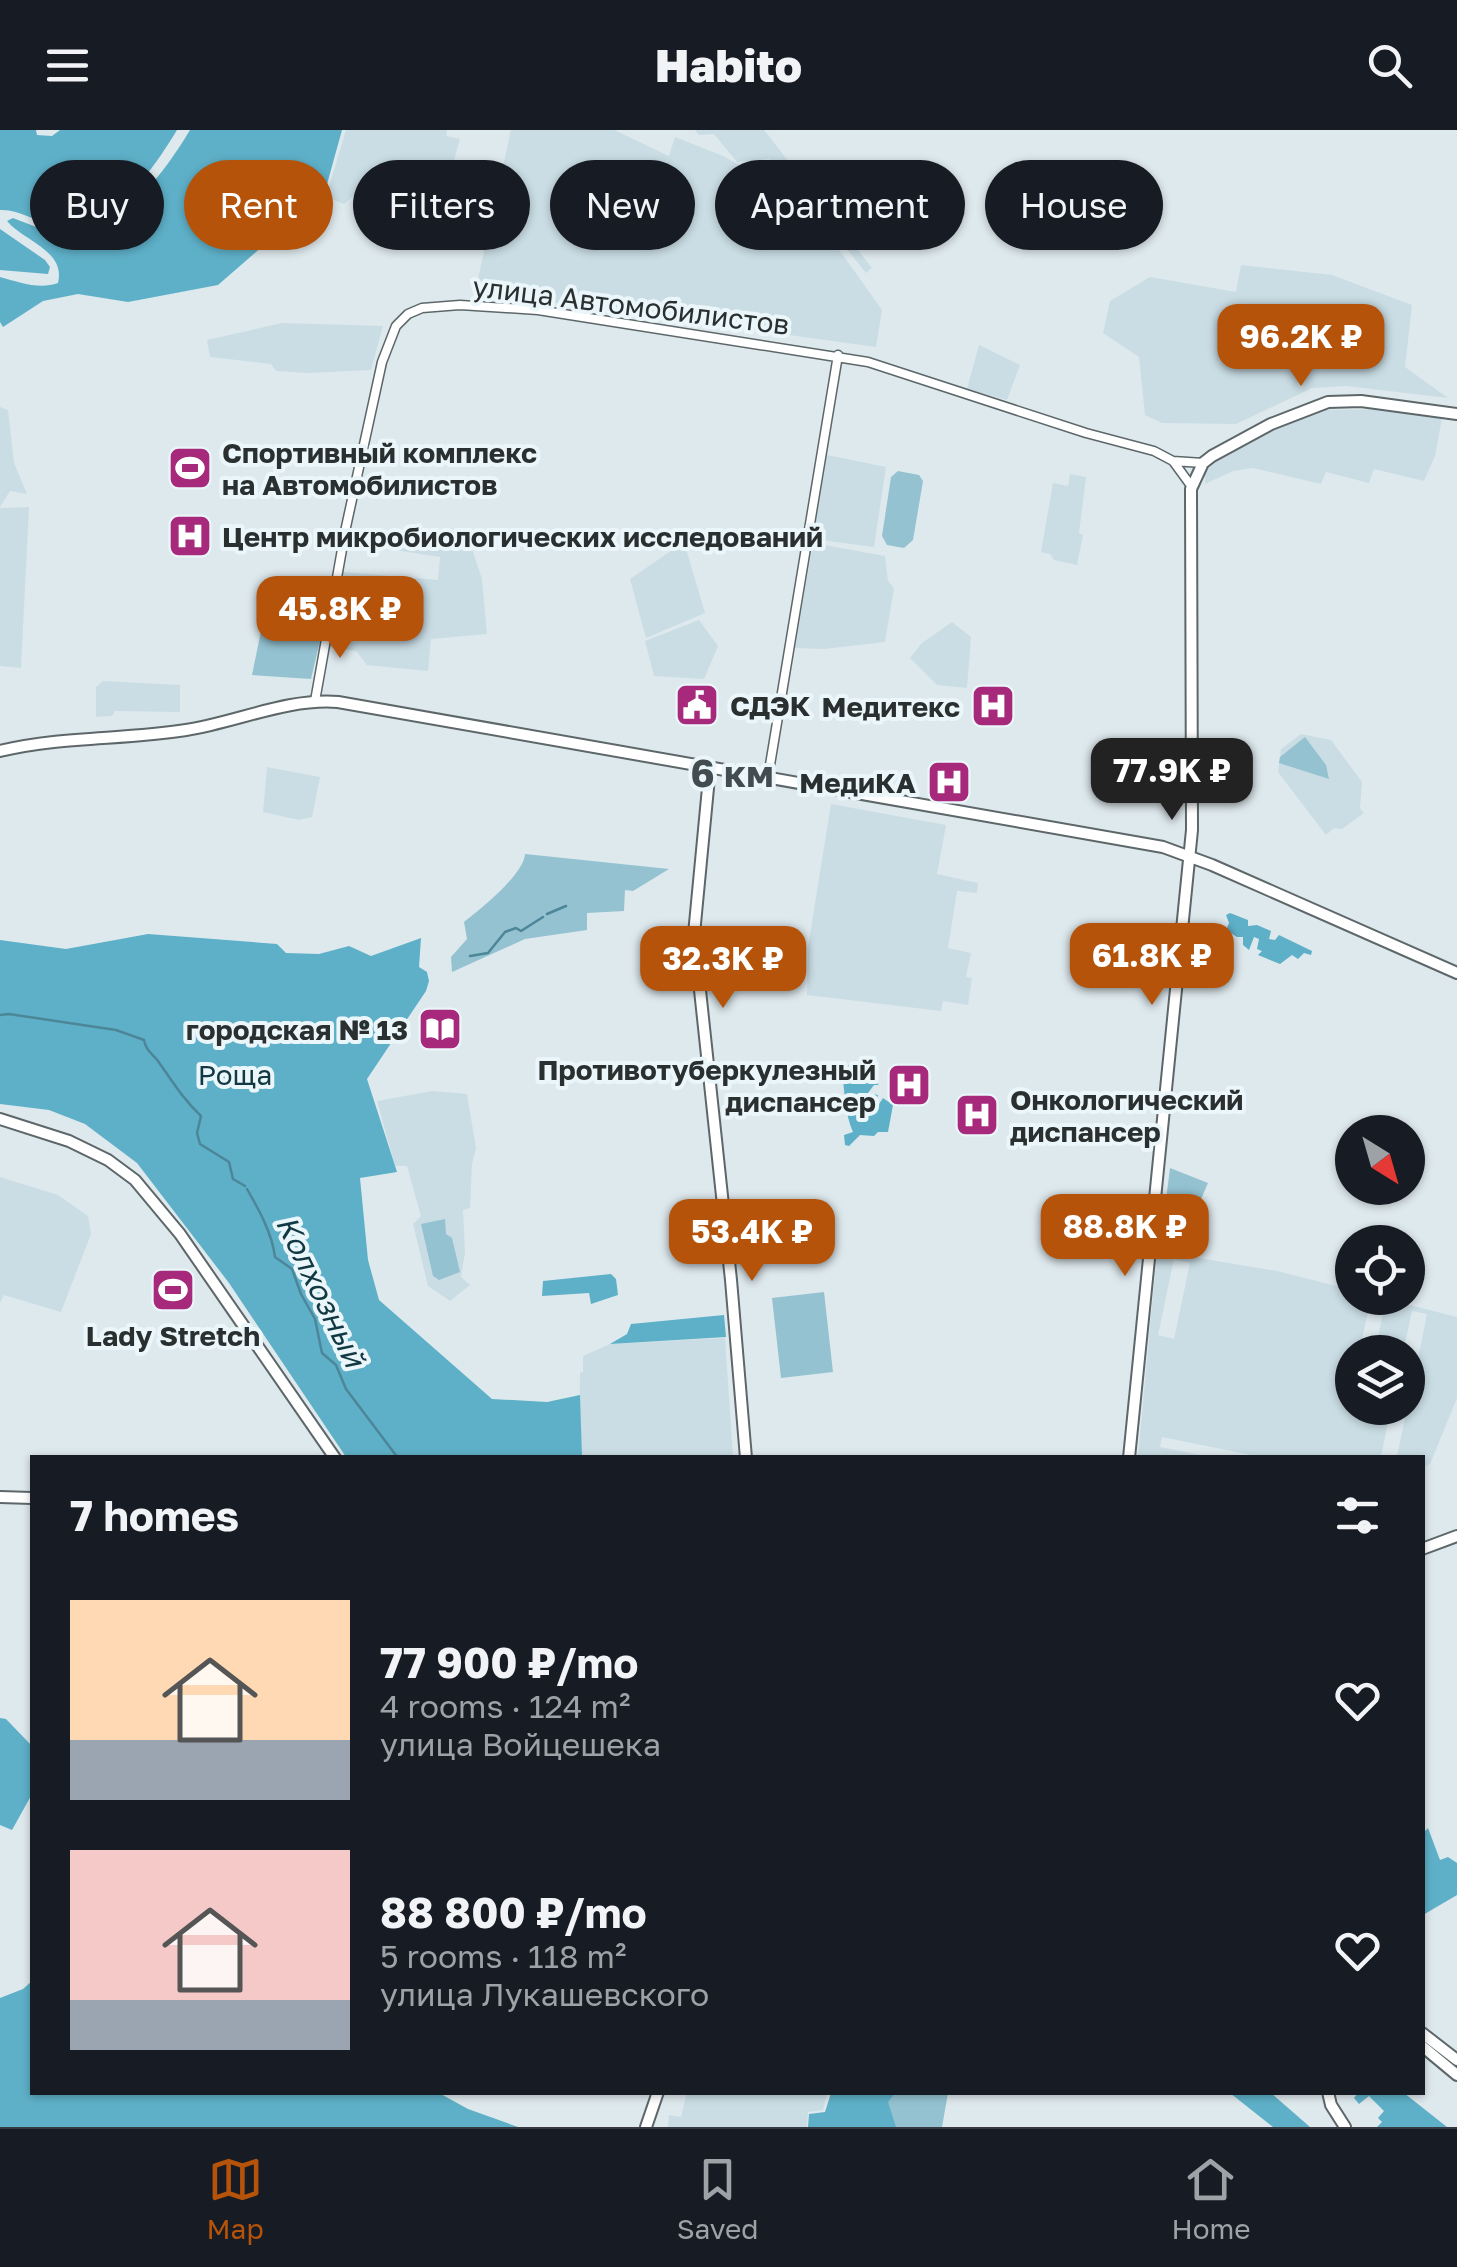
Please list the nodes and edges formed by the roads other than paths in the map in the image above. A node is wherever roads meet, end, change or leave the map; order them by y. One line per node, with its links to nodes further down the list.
1 (838, 355): 3 (street, улица Автомобилистов); 6 (street, улица Автомобилистов); 9 (street)
2 (1457, 414): 4 (main road)
3 (1173, 461): 4 (street, улица Автомобилистов); 5 (street)
4 (1203, 462): 5 (main road)
5 (1192, 487): 10 (main road)
6 (316, 697): 7 (main road); 8 (main road)
7 (0, 750)
8 (710, 767): 9 (main road); 14 (main road)
9 (768, 778): 10 (main road)
10 (1188, 856): 11 (main road); 15 (main road)
11 (1457, 972)
12 (0, 1118): 13 (main road)
13 (333, 1455)
14 (746, 1455)
15 (1129, 1455)
16 (0, 1497): 17 (main road)
17 (30, 1498)
18 (1457, 1536): 19 (main road)
19 (1425, 1549)
20 (1425, 2035): 22 (main road)
21 (1425, 2048): 23 (main road)
22 (1457, 2060)
23 (1457, 2075)
24 (657, 2095): 26 (main road)
25 (1329, 2095): 27 (main road)
26 (646, 2127)
27 (1345, 2127)

